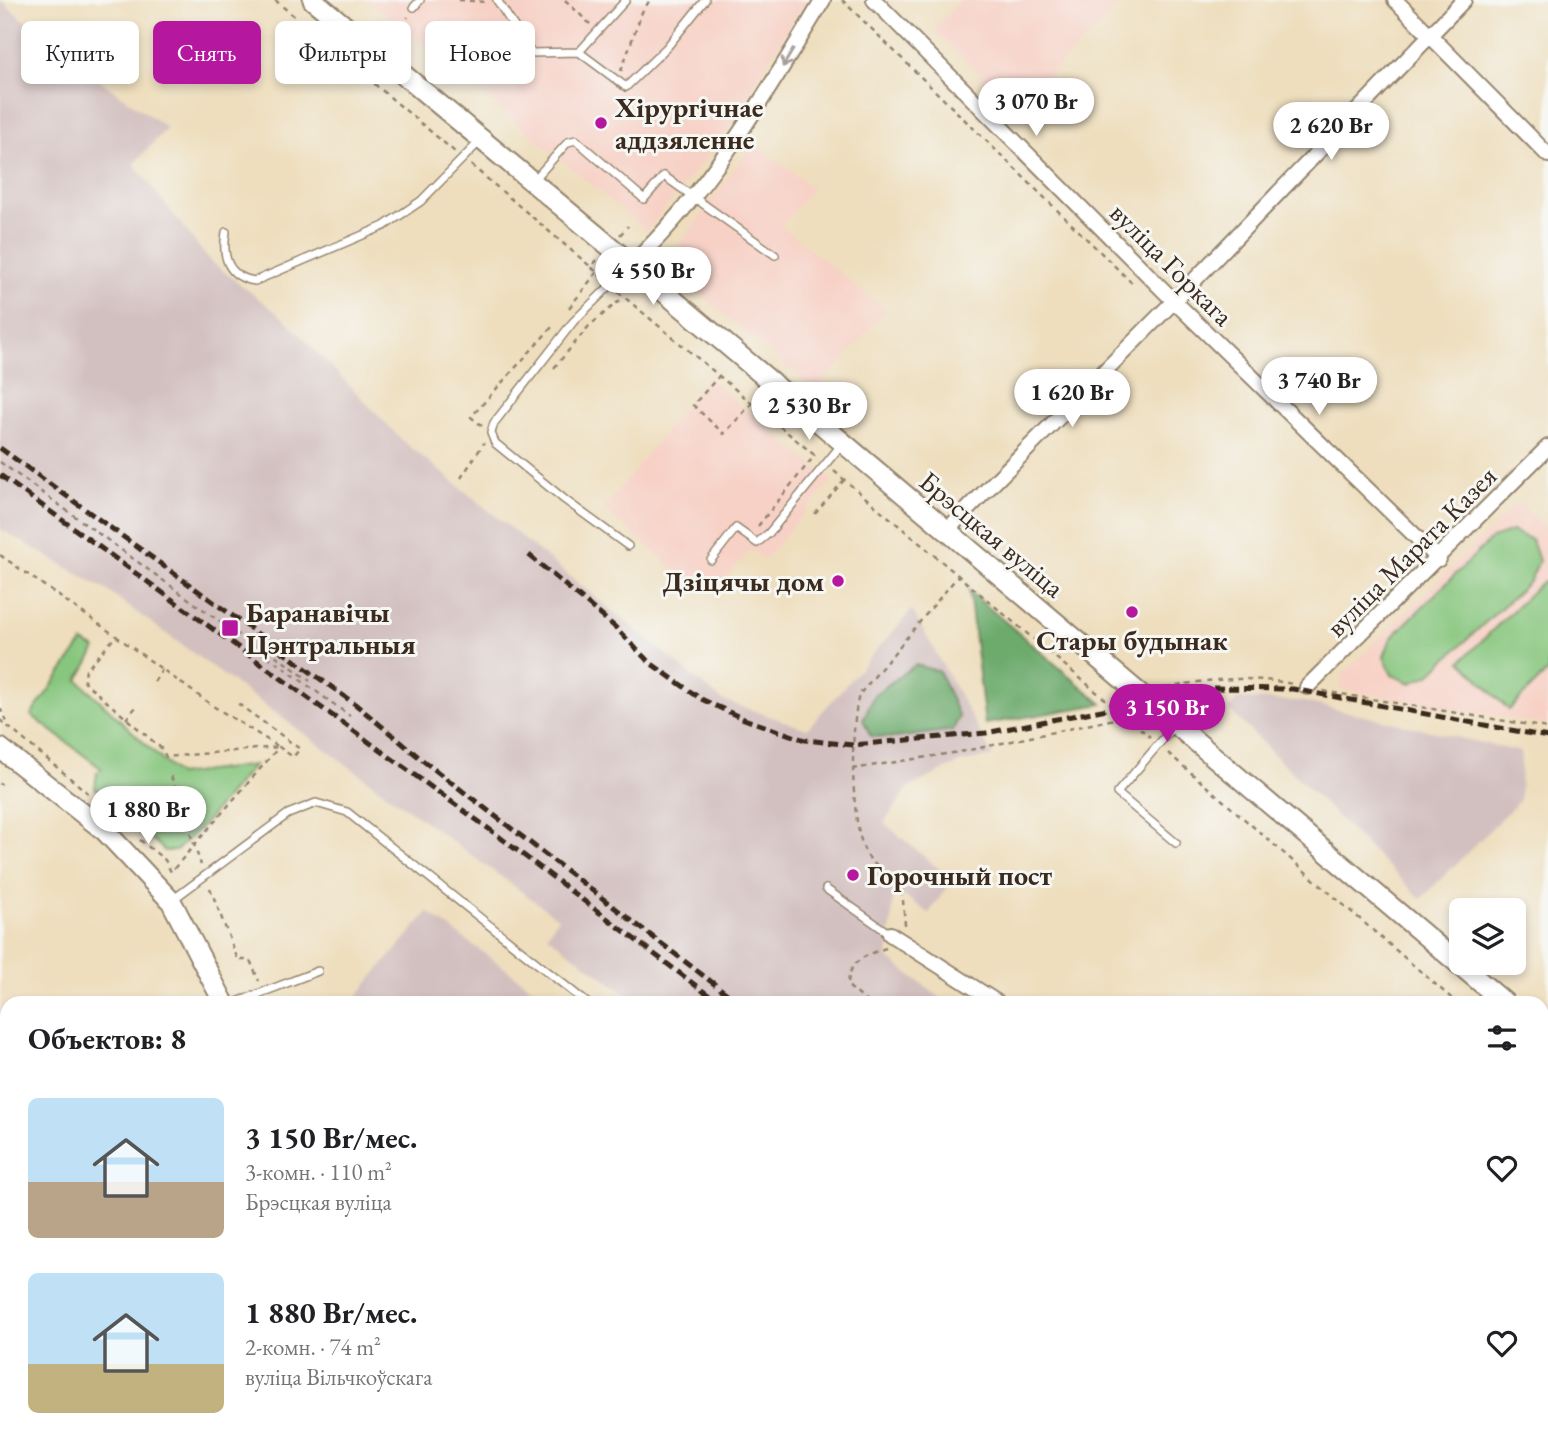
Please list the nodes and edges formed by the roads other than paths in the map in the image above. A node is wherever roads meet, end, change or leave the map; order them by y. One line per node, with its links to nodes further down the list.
1 (313, 0): 13 (main road, Брэсцкая вуліца)
2 (420, 0): 10 (lane)
3 (497, 0): 12 (lane)
4 (626, 0): 12 (lane)
5 (705, 0): 12 (lane)
6 (823, 0): 16 (street, one-way to 16)
7 (874, 0): 20 (street, вуліца Горкага)
8 (1395, 0): 11 (street)
9 (1464, 0): 11 (street)
10 (414, 8)
11 (1429, 34): 14 (street); 20 (street)
12 (579, 52)
13 (482, 139): 15 (main road, Брэсцкая вуліца); 17 (lane)
14 (1548, 155)
15 (533, 181): 16 (lane); 19 (main road, Брэсцкая вуліца)
16 (691, 197): 18 (lane); 19 (street)
17 (226, 232)
18 (775, 255)
19 (633, 263): 21 (main road, Брэсцкая вуліца); 24 (lane)
20 (1174, 301): 23 (street); 25 (street, вуліца Горкага)
21 (842, 444): 23 (main road, Брэсцкая вуліца); 26 (lane)
22 (1548, 447): 25 (street, вуліца Марата Казея)
23 (946, 532): 28 (main road, Брэсцкая вуліца)
24 (628, 546)
25 (1439, 559): 27 (street, вуліца Марата Казея)
26 (711, 560)
27 (1307, 687)
28 (1175, 725): 30 (lane); 39 (main road, Брэсцкая вуліца)
29 (0, 748): 32 (main road)
30 (1176, 843)
31 (826, 890): 33 (lane)
32 (171, 901): 35 (main road); 37 (lane)
33 (890, 934): 38 (street)
34 (318, 971): 36 (lane)
35 (221, 996)
36 (252, 996)
37 (578, 996)
38 (987, 996)
39 (1497, 996)

